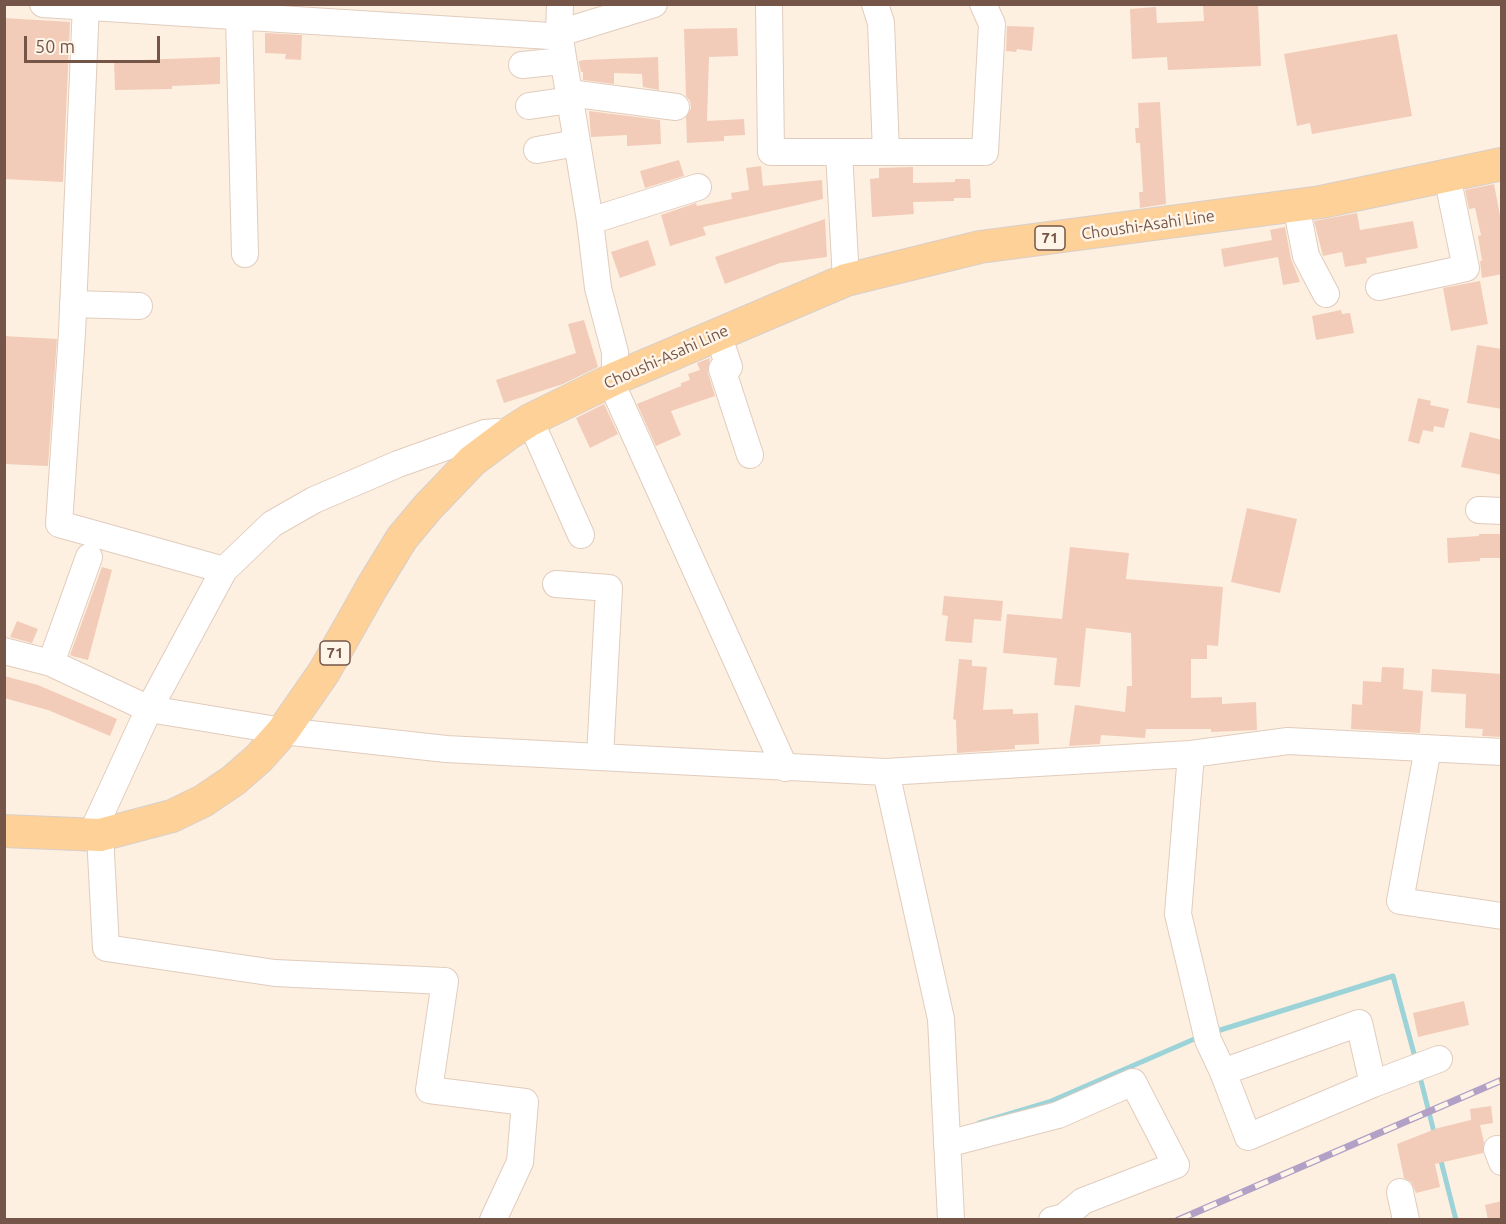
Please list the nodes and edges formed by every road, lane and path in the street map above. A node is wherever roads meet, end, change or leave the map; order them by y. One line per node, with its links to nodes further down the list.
1 (43, 4): 7 (street)
2 (560, 4): 9 (street)
3 (654, 4): 9 (street)
4 (769, 4): 17 (street)
5 (875, 4): 18 (street)
6 (983, 4): 18 (street)
7 (86, 6): 8 (street); 28 (street)
8 (239, 16): 9 (street); 24 (street)
9 (559, 33): 10 (street)
10 (563, 61): 11 (street); 12 (street)
11 (522, 65)
12 (569, 96): 13 (street); 14 (street); 15 (street)
13 (529, 106)
14 (676, 107)
15 (577, 143): 16 (street); 23 (street)
16 (537, 150)
17 (838, 152): 18 (street); 25 (street)
18 (886, 152)
19 (1502, 164): 20 (main road, Choushi-Asahi Line / 71)
20 (1447, 176): 22 (main road, Choushi-Asahi Line / 71); 26 (street)
21 (698, 187): 23 (street)
22 (1296, 205): 25 (main road, Choushi-Asahi Line / 71); 27 (street)
23 (591, 221): 31 (street)
24 (245, 254)
25 (846, 280): 30 (main road, Choushi-Asahi Line / 71)
26 (1379, 287)
27 (1326, 294)
28 (73, 304): 29 (street); 36 (street)
29 (140, 306)
30 (718, 334): 31 (main road, Choushi-Asahi Line / 71); 33 (street)
31 (616, 378): 32 (main road, Choushi-Asahi Line / 71); 46 (street)
32 (519, 427): 34 (street); 36 (street); 41 (main road, Choushi-Asahi Line / 71)
33 (750, 455)
34 (581, 535)
35 (89, 557): 39 (street)
36 (224, 570): 40 (street)
37 (556, 584): 45 (street)
38 (4, 651): 39 (street)
39 (51, 663): 40 (street)
40 (149, 709): 41 (street); 49 (street)
41 (283, 731): 45 (street); 49 (main road, Choushi-Asahi Line / 71)
42 (1428, 748): 43 (street); 44 (street); 50 (street)
43 (1502, 752)
44 (1191, 754): 47 (street); 52 (street)
45 (600, 757): 46 (street)
46 (785, 768): 47 (street)
47 (886, 772): 54 (street)
48 (4, 831): 49 (main road, Choushi-Asahi Line / 71)
49 (95, 835): 56 (street)
50 (1502, 916)
51 (1439, 1059): 53 (street)
52 (1223, 1072): 53 (street); 53 (street)
53 (1373, 1084)
54 (948, 1143): 57 (street); 58 (street)
55 (1400, 1192): 59 (street)
56 (493, 1220)
57 (951, 1220)
58 (1052, 1220)
59 (1406, 1220)

